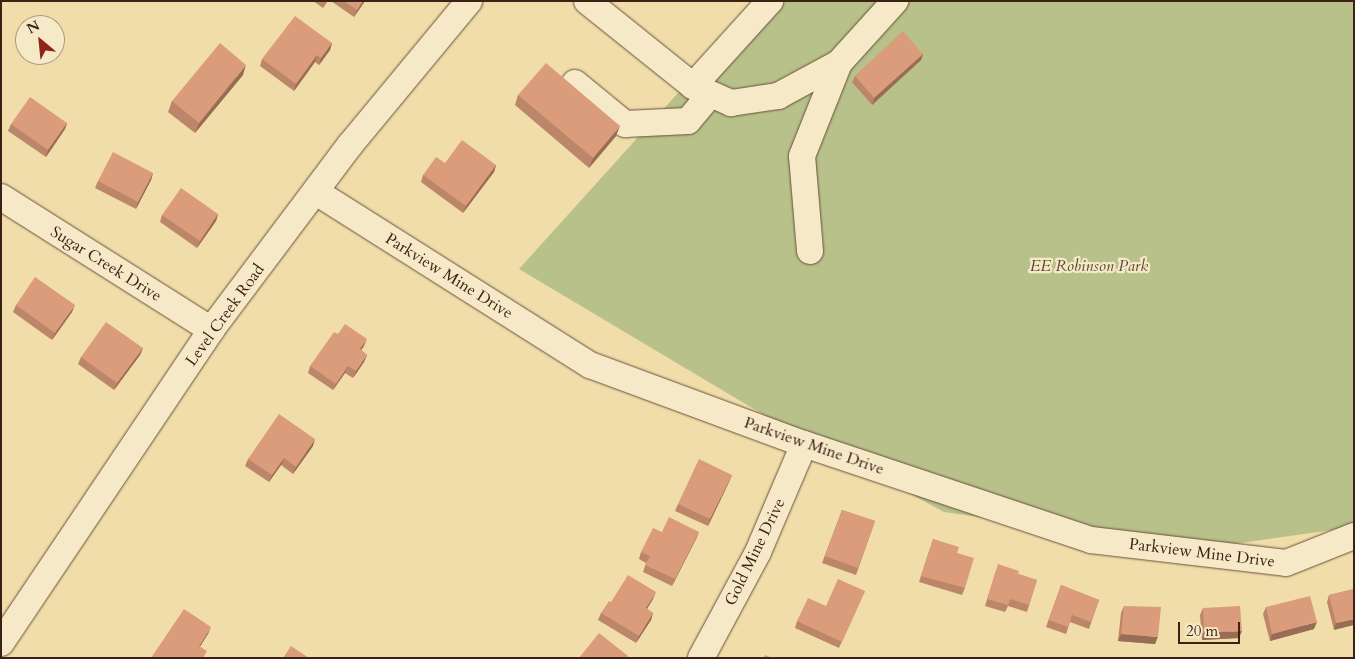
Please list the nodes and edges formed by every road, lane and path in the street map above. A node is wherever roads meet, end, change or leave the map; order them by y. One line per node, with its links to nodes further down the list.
1 (469, 1): 8 (street, Level Creek Road)
2 (587, 1): 7 (street)
3 (770, 1): 7 (street)
4 (895, 1): 5 (street)
5 (839, 63): 7 (street); 10 (street)
6 (575, 83): 7 (street)
7 (702, 90)
8 (316, 192): 11 (street, Level Creek Road); 12 (street, Parkview Mine Drive)
9 (1, 197): 11 (street, Sugar Creek Drive)
10 (810, 251)
11 (211, 330): 14 (street, Level Creek Road)
12 (804, 444): 13 (street, Parkview Mine Drive); 15 (street, Gold Mine Drive)
13 (1354, 536)
14 (1, 643)
15 (700, 658)

